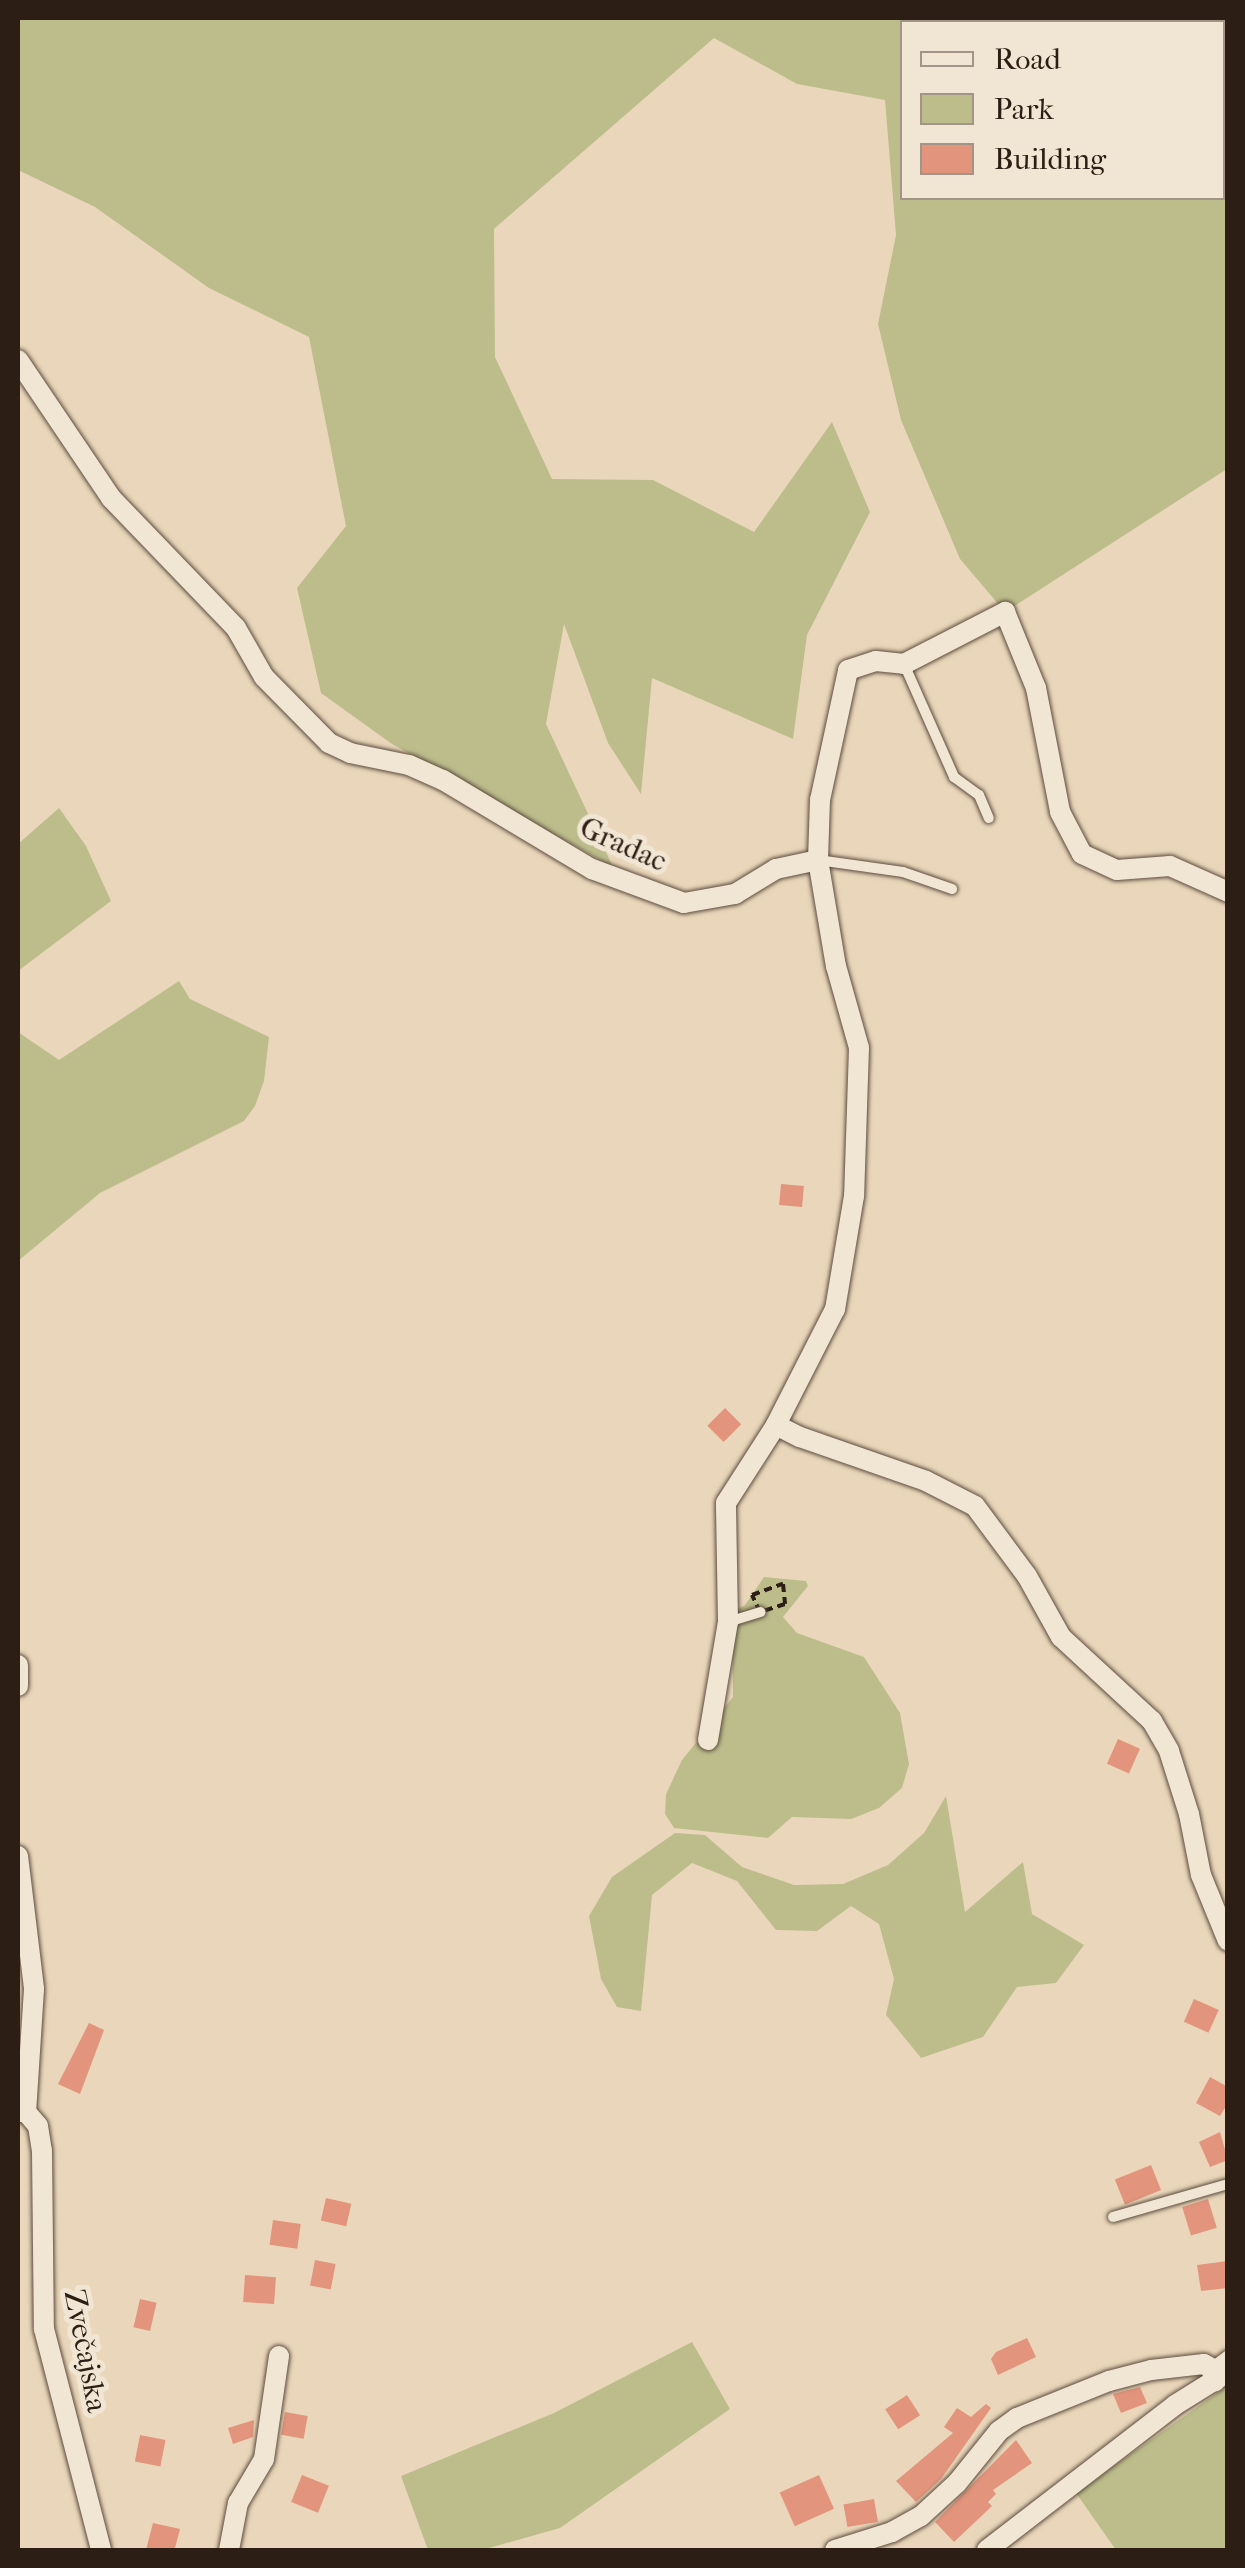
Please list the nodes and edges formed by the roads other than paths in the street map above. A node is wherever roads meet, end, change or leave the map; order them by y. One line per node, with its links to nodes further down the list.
1 (18, 360): 4 (street, Gradac)
2 (904, 664): 3 (lane); 4 (street); 6 (street)
3 (989, 818)
4 (818, 860): 5 (lane); 7 (street)
5 (952, 890)
6 (1228, 892)
7 (776, 1425): 9 (street); 14 (street)
8 (760, 1612): 9 (lane)
9 (728, 1622): 12 (street)
10 (18, 1665): 11 (street)
11 (18, 1686)
12 (708, 1740)
13 (18, 1856): 15 (street)
14 (1228, 1941)
15 (22, 2112): 20 (street, Zvečajska)
16 (1228, 2184): 17 (lane)
17 (1113, 2217)
18 (278, 2356): 21 (street)
19 (1220, 2369): 22 (street); 23 (street)
20 (101, 2550)
21 (229, 2550)
22 (835, 2550)
23 (987, 2550)

